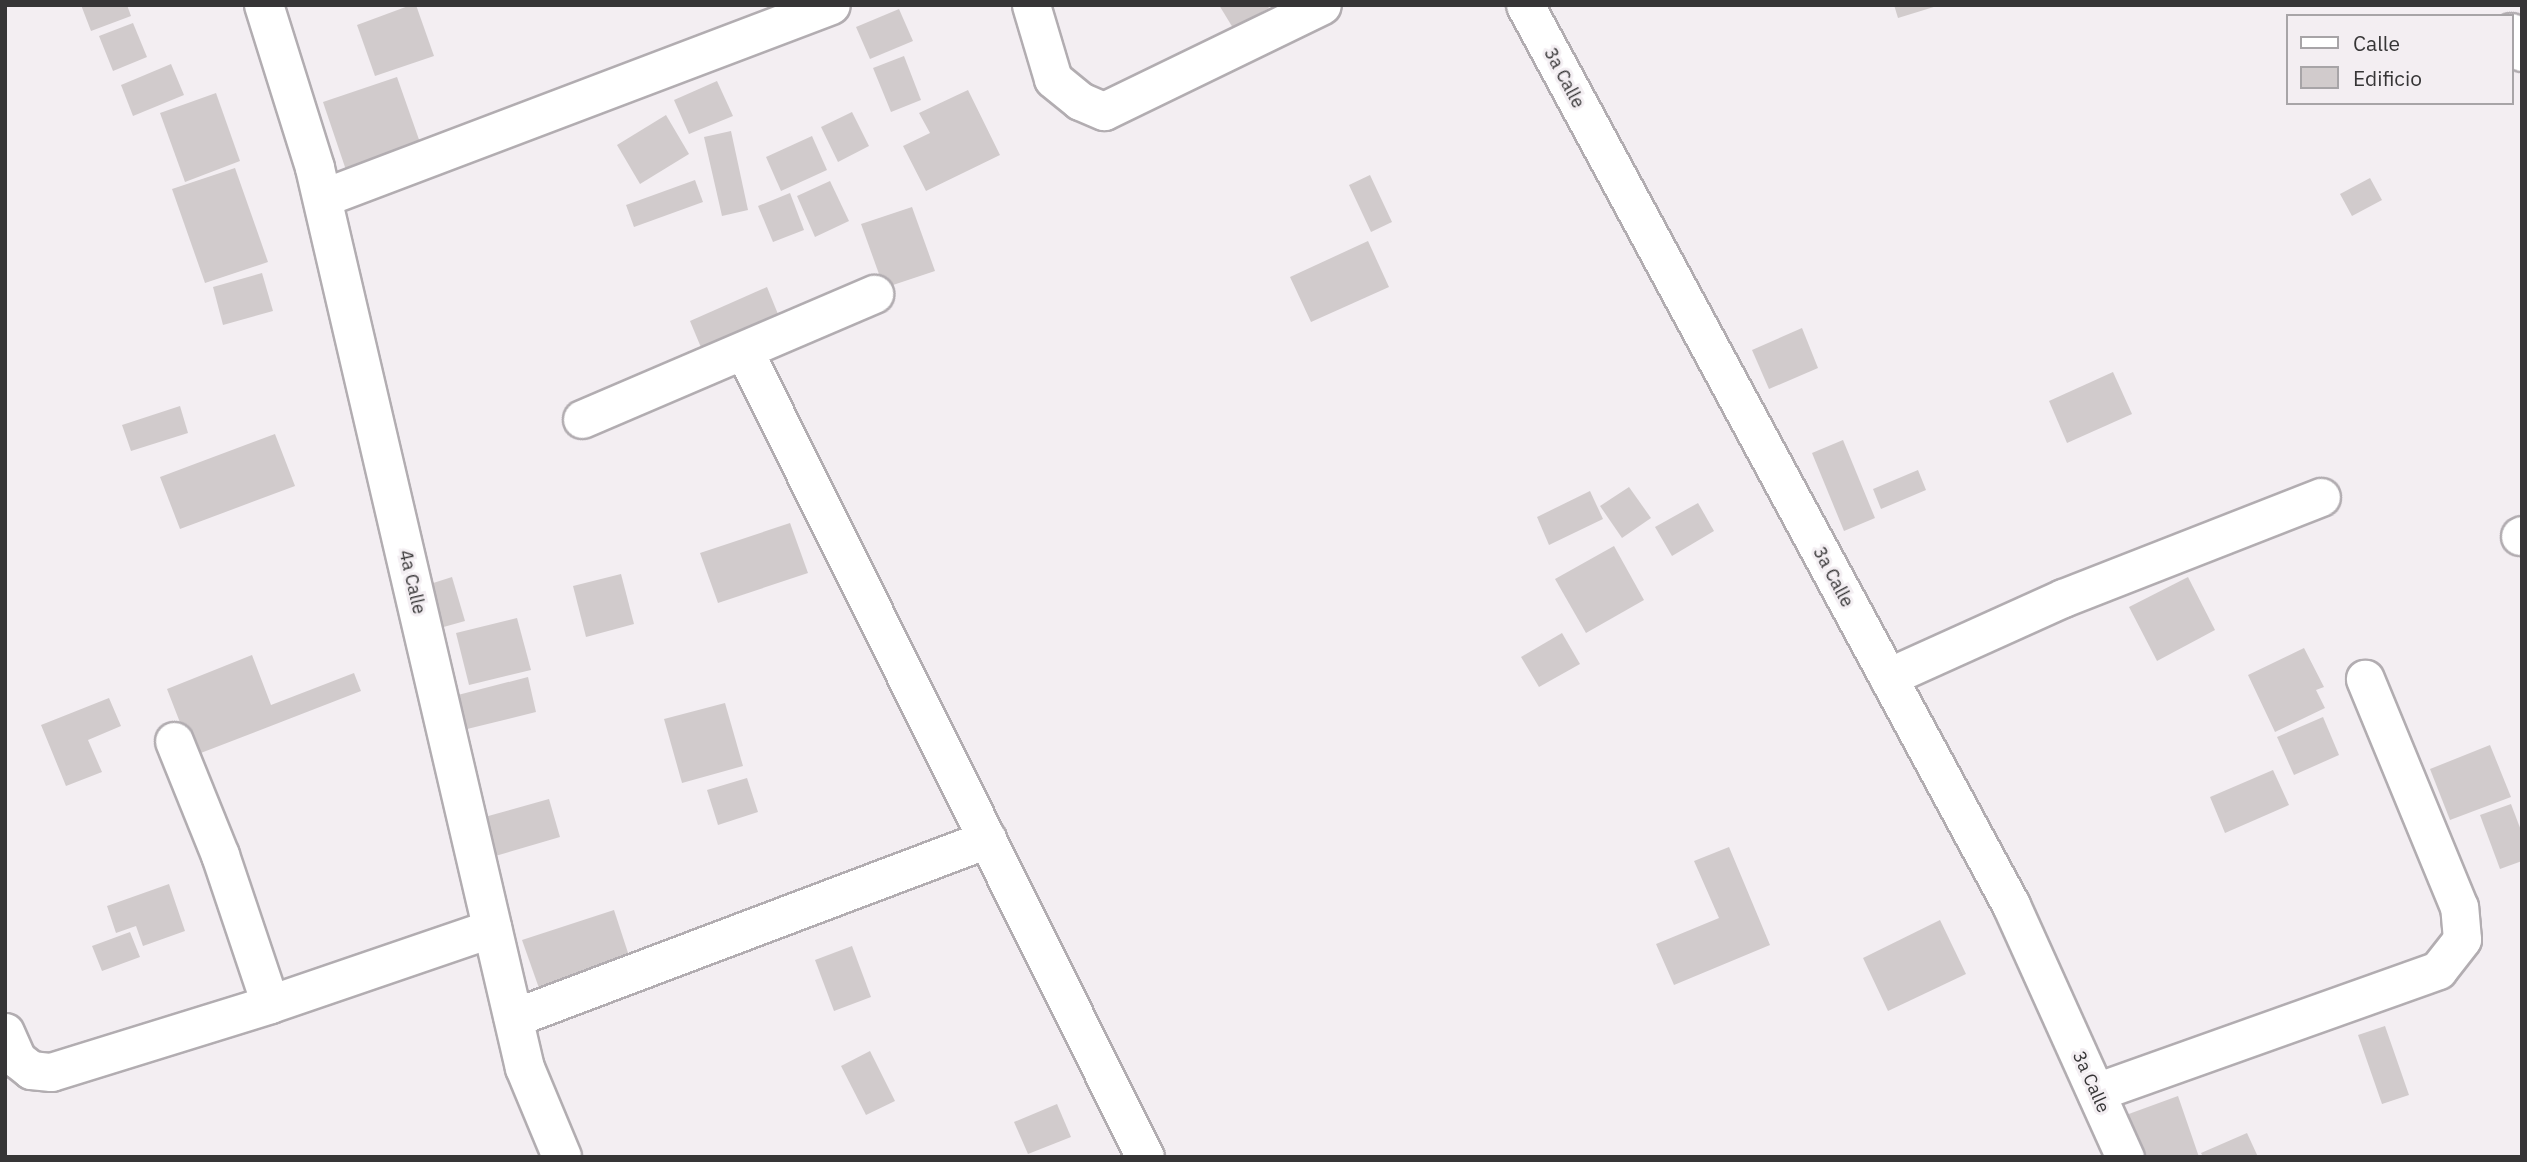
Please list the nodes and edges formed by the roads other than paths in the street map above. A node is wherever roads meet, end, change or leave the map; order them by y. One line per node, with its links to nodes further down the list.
1 (264, 5): 8 (street, 4a Calle)
2 (831, 5): 8 (street)
3 (1031, 5): 4 (street)
4 (1322, 5)
5 (1525, 5): 13 (street, 3a Calle)
6 (2513, 36): 7 (street)
7 (2522, 52)
8 (322, 198): 17 (street, 4a Calle)
9 (874, 294): 10 (street)
10 (744, 351): 11 (street); 16 (street)
11 (582, 419)
12 (2321, 497): 13 (street)
13 (1888, 677): 21 (street, 3a Calle)
14 (2365, 679): 21 (street)
15 (174, 741): 18 (street)
16 (987, 839): 19 (street); 23 (street)
17 (492, 928): 18 (street); 19 (street, 4a Calle)
18 (270, 1004): 20 (street)
19 (513, 1018): 22 (street, 4a Calle)
20 (5, 1032)
21 (2096, 1092): 24 (street, 3a Calle)
22 (562, 1157)
23 (1145, 1157)
24 (2125, 1157)

